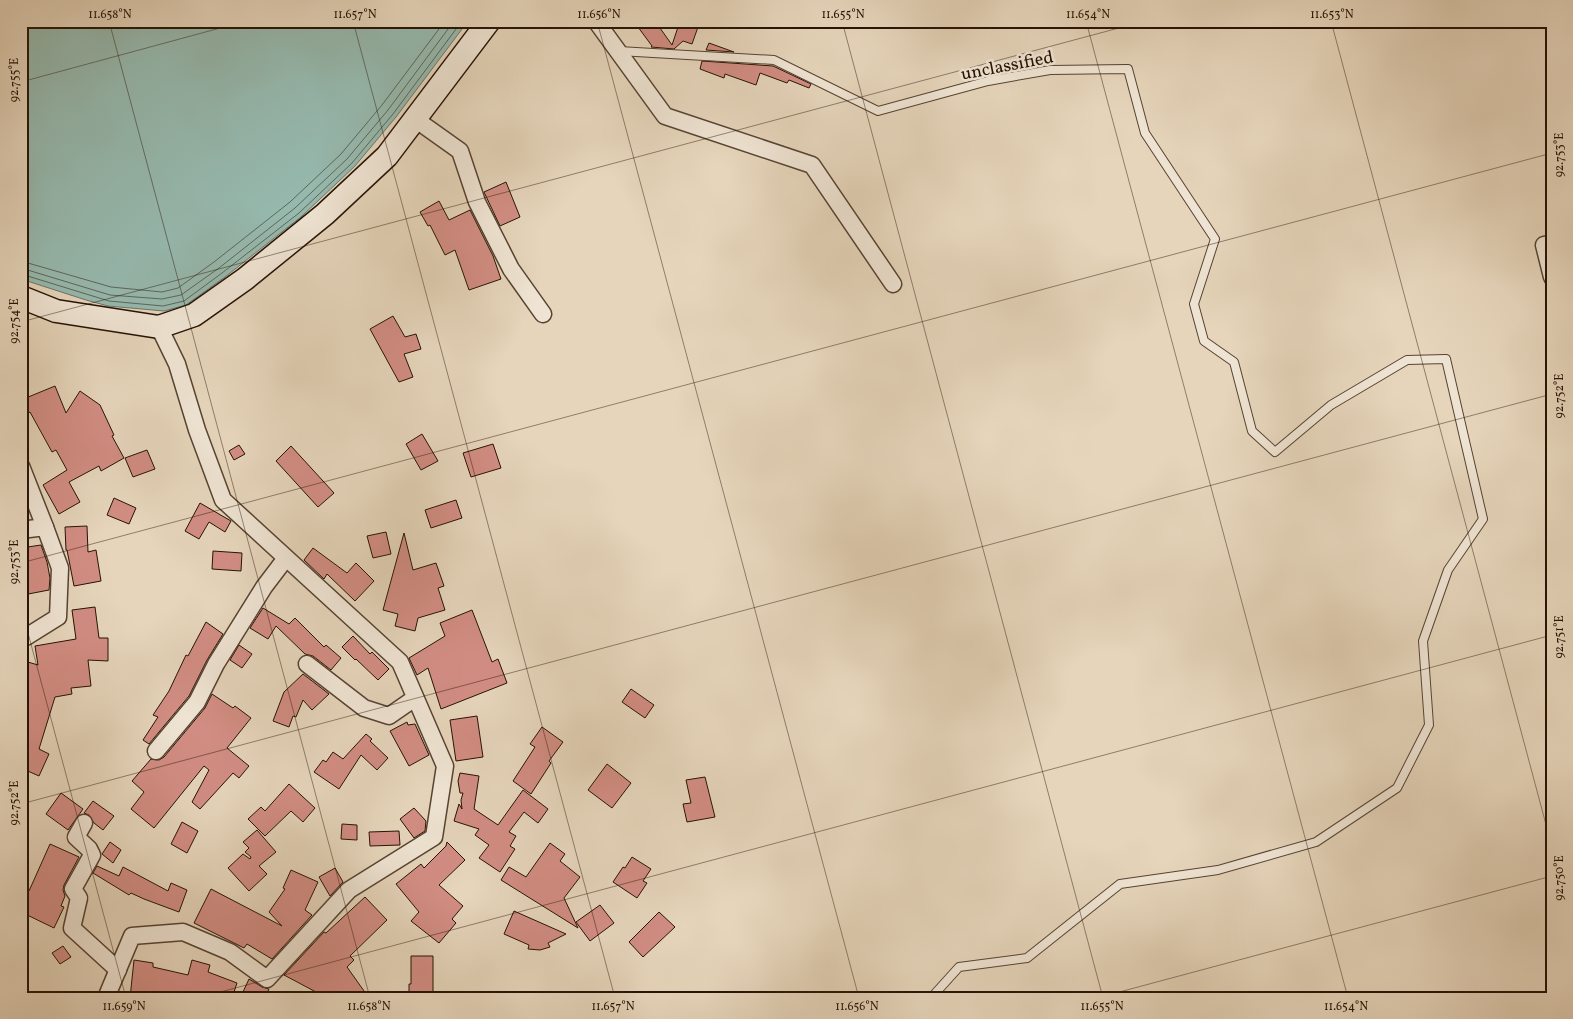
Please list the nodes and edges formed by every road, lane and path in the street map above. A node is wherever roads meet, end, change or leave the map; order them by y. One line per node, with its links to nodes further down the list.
1 (489, 21): 4 (main road)
2 (596, 21): 3 (street)
3 (617, 51): 7 (street); 22 (lane, unclassified)
4 (415, 119): 9 (street); 10 (main road)
5 (1552, 244): 6 (street)
6 (1552, 277)
7 (893, 284)
8 (21, 297): 10 (main road)
9 (543, 314)
10 (159, 327): 14 (street)
11 (21, 466): 12 (street)
12 (45, 527): 13 (street); 15 (street)
13 (21, 530)
14 (286, 558): 17 (street); 18 (street)
15 (21, 637)
16 (307, 664): 17 (street)
17 (415, 698): 20 (street)
18 (156, 751)
19 (84, 824): 20 (street)
20 (118, 970): 21 (street)
21 (106, 998)
22 (931, 998)

